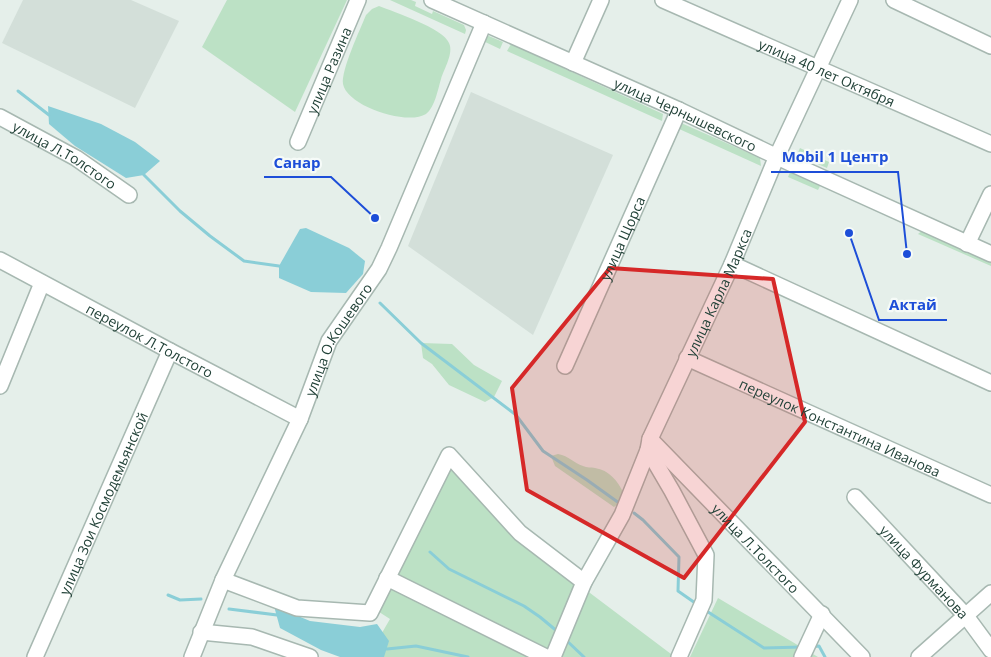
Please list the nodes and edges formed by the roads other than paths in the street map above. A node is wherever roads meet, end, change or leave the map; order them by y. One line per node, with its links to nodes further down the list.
1 (358, 0): 13 (street, улица Разина)
2 (432, 0): 7 (street, улица Чернышевского)
3 (601, 0): 9 (street)
4 (663, 0): 10 (street, улица 40 лет Октября)
5 (850, 0): 10 (street, улица Карла Маркса)
6 (894, 0): 8 (street)
7 (484, 23): 9 (street, улица Чернышевского); 28 (street, улица О.Кошевого)
8 (991, 46)
9 (573, 63): 11 (street, улица Чернышевского)
10 (818, 69): 14 (street, улица 40 лет Октября); 15 (street, улица Карла Маркса)
11 (679, 110): 15 (street, улица Чернышевского); 25 (street, улица Щорса)
12 (0, 117): 17 (street, улица Л.Толстого)
13 (298, 142)
14 (991, 144)
15 (777, 156): 18 (street, улица Чернышевского); 21 (street, улица Карла Маркса)
16 (991, 194): 18 (street)
17 (128, 195)
18 (967, 244): 19 (street, улица Чернышевского)
19 (991, 254)
20 (0, 260): 22 (street, переулок Л.Толстого)
21 (732, 264): 24 (street, улица Карла Маркса); 26 (street)
22 (42, 283): 23 (street, переулок Л.Толстого); 27 (street)
23 (170, 351): 28 (street, переулок Л.Толстого); 40 (street, улица Зои Космодемьянской)
24 (687, 358): 29 (street, улица Карла Маркса); 30 (street, переулок Константина Иванова)
25 (565, 366)
26 (991, 383)
27 (0, 386)
28 (300, 419): 33 (street, улица О.Кошевого)
29 (649, 445): 34 (street, улица Карла Маркса); 36 (street, улица Л.Толстого); 45 (street)
30 (991, 496)
31 (855, 498): 37 (street, улица Фурманова)
32 (387, 578): 33 (street); 34 (street); 43 (street)
33 (224, 580): 38 (street, улица О.Кошевого)
34 (584, 582): 44 (street, улица Карла Маркса)
35 (991, 594): 37 (street)
36 (822, 614): 46 (street); 47 (street, улица Л.Толстого)
37 (966, 616): 39 (street, улица Фурманова); 48 (street)
38 (201, 632): 41 (street, улица О.Кошевого); 42 (street)
39 (991, 650)
40 (35, 657)
41 (192, 657)
42 (310, 657)
43 (546, 657)
44 (553, 657)
45 (679, 657)
46 (802, 657)
47 (862, 657)
48 (919, 657)

